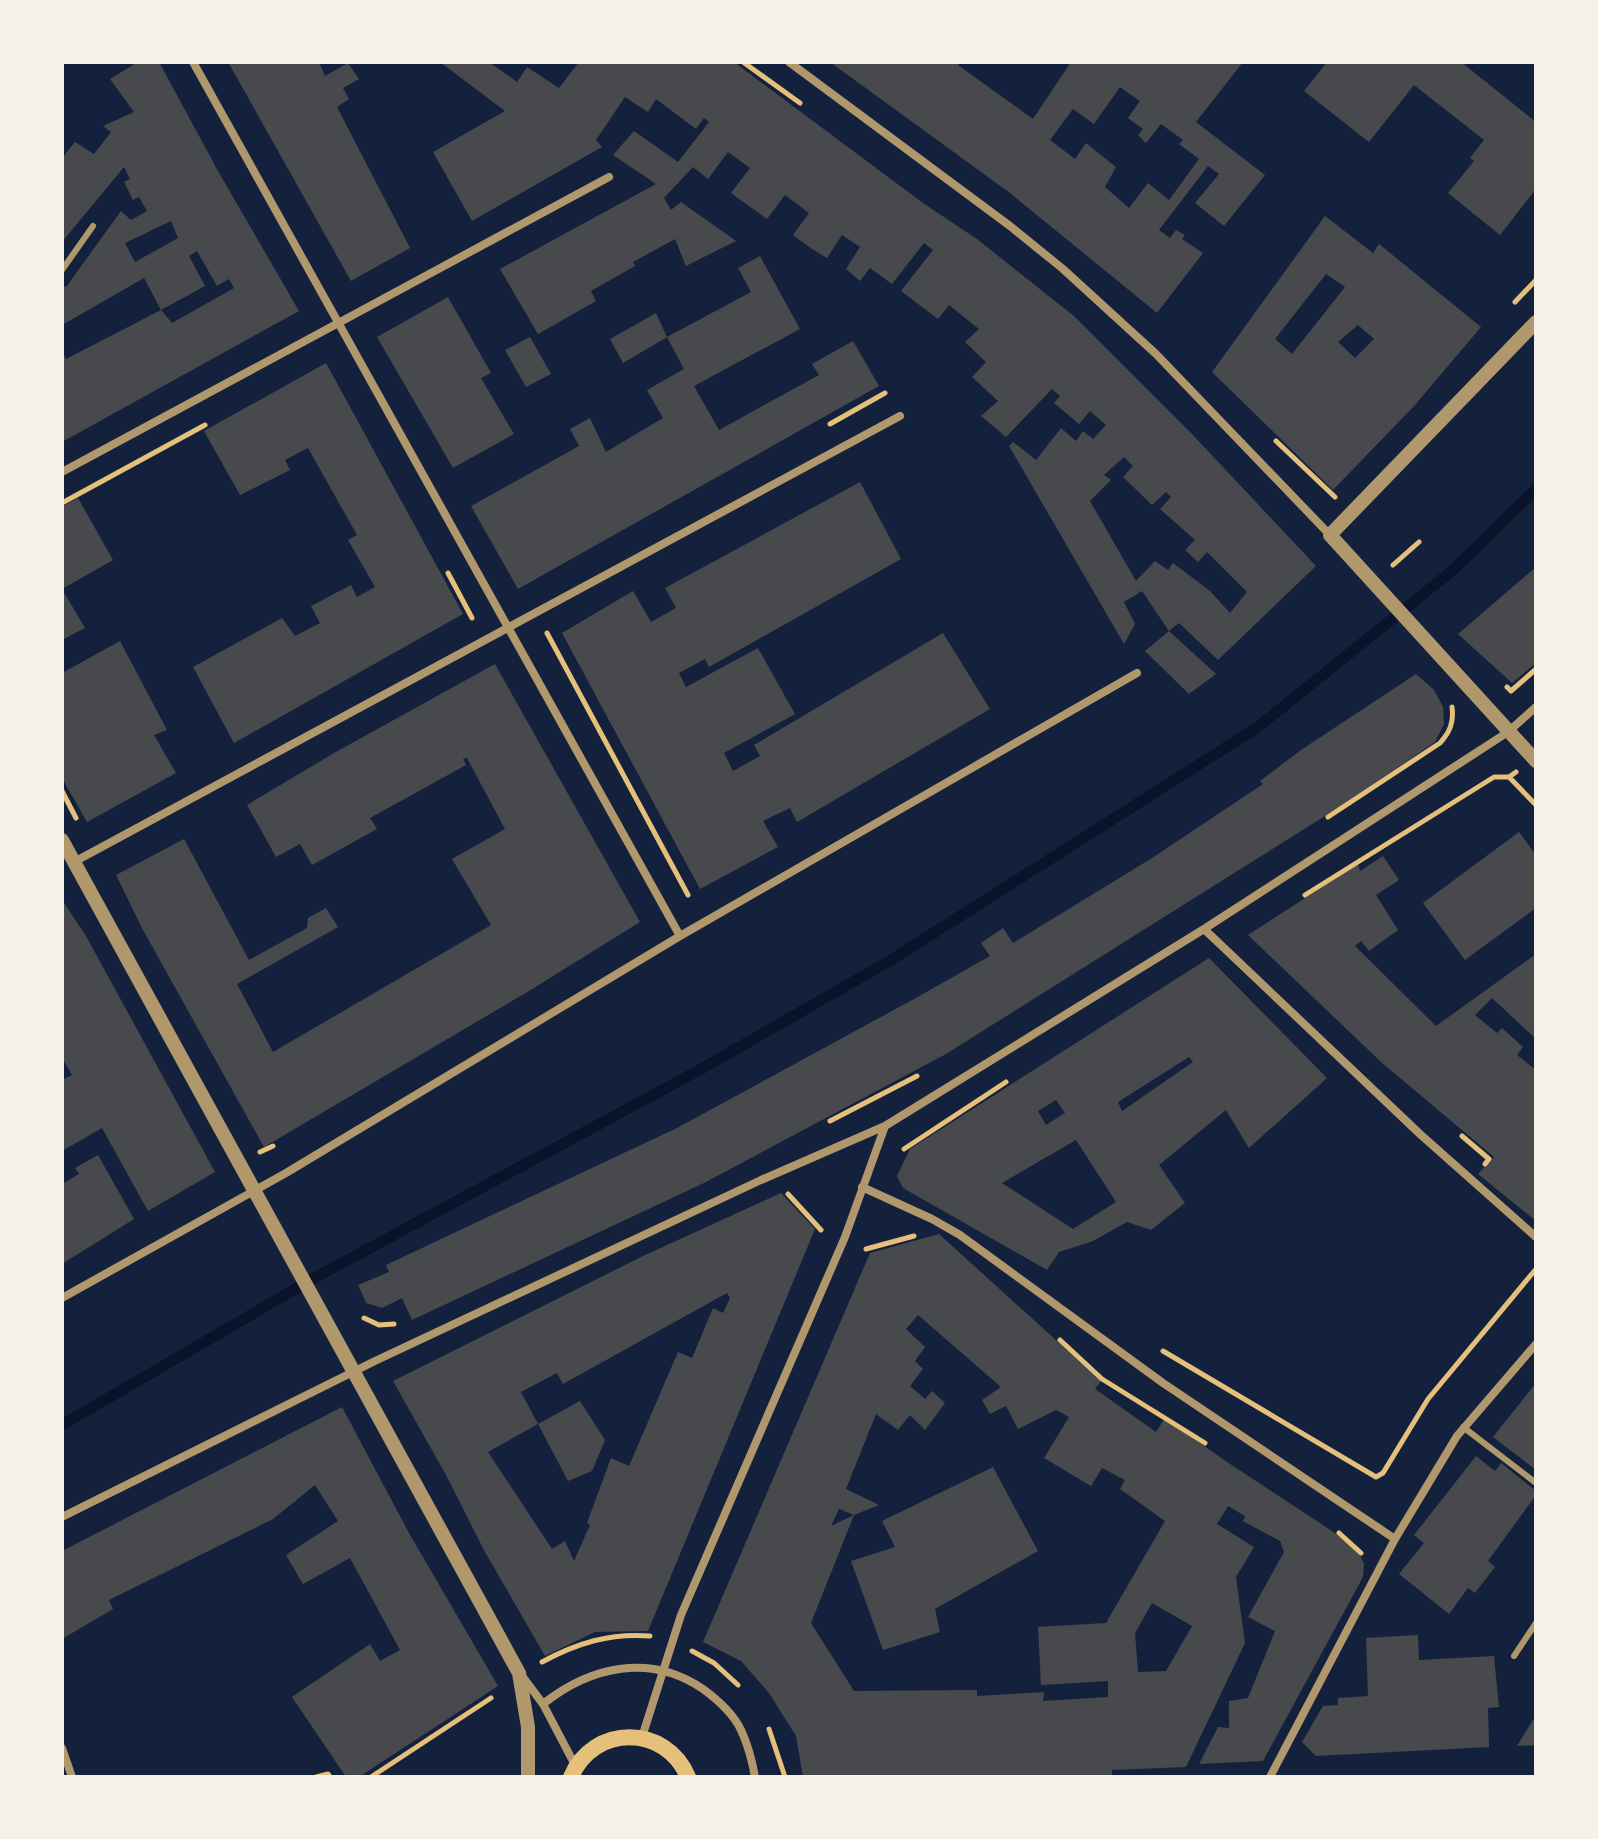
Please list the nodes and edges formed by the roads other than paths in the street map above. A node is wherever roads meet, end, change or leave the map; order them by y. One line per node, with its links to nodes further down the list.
1 (193, 62): 6 (street)
2 (789, 62): 10 (street)
3 (609, 177): 6 (street)
4 (93, 226): 5 (lane)
5 (62, 270)
6 (339, 322): 9 (street); 11 (street)
7 (1536, 322): 10 (street)
8 (900, 416): 11 (street)
9 (62, 472)
10 (1330, 535): 14 (street)
11 (507, 629): 17 (street); 19 (street)
12 (1137, 673): 19 (street)
13 (1536, 707): 14 (street)
14 (1508, 732): 15 (street); 18 (street)
15 (1536, 761)
16 (62, 840): 17 (street)
17 (74, 862): 22 (street)
18 (1204, 929): 20 (street); 23 (street)
19 (680, 936): 22 (street)
20 (885, 1126): 21 (street); 26 (street)
21 (862, 1187): 30 (street); 33 (street)
22 (253, 1191): 24 (street); 26 (street)
23 (1536, 1237)
24 (62, 1298)
25 (1536, 1344): 27 (street)
26 (353, 1371): 29 (street); 34 (street)
27 (1463, 1427): 28 (lane); 30 (street)
28 (1536, 1483)
29 (62, 1517)
30 (1395, 1539): 43 (street)
31 (1536, 1623): 32 (lane)
32 (1514, 1656)
33 (662, 1670): 35 (street); 36 (street); 42 (street)
34 (519, 1673): 35 (street); 40 (street)
35 (543, 1704): 38 (street)
36 (642, 1737): 38 (main road); 41 (main road)
37 (62, 1748): 39 (street)
38 (574, 1772)
39 (72, 1777)
40 (528, 1777)
41 (688, 1777)
42 (755, 1777)
43 (1270, 1777)

